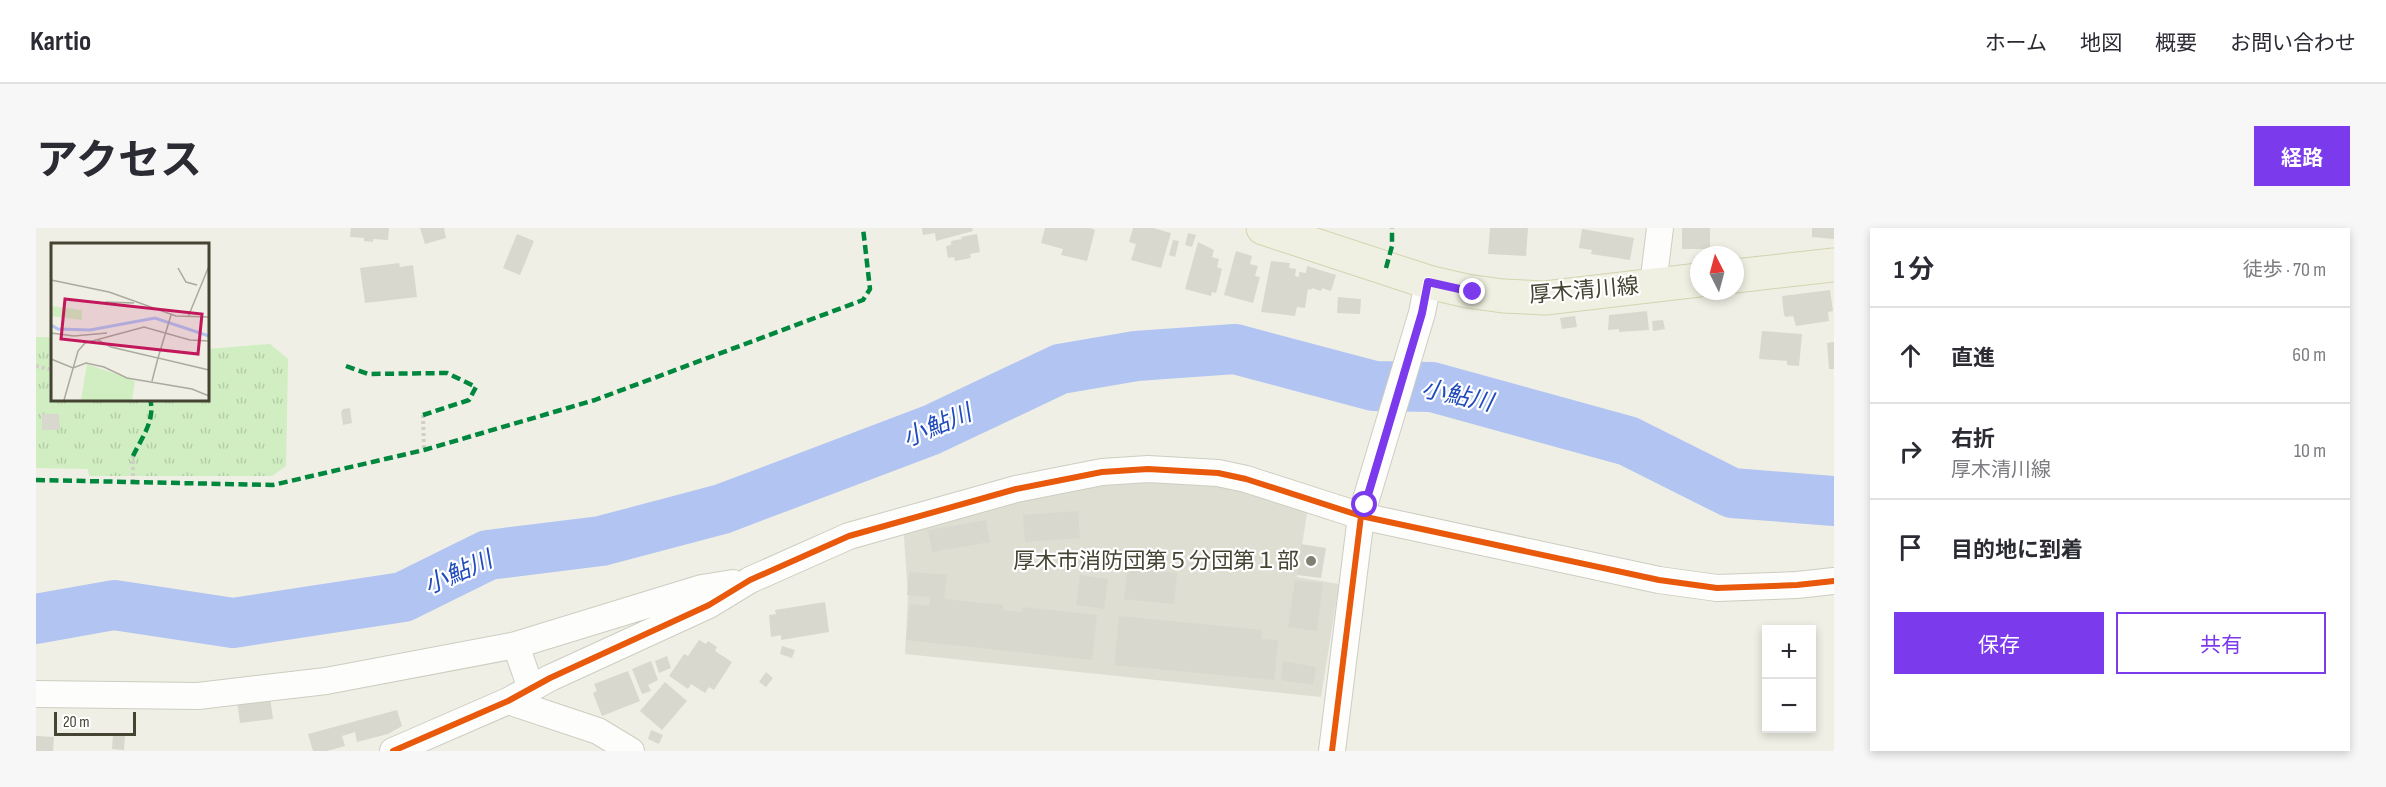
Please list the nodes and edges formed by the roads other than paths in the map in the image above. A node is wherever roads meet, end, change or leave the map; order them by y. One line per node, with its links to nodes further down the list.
1 (1263, 228): 7 (main road, 厚木清川線)
2 (1660, 228): 6 (street)
3 (1834, 265): 4 (main road)
4 (1744, 275)
5 (1690, 281): 6 (main road, 厚木清川線)
6 (1653, 285): 7 (main road, 厚木清川線)
7 (1425, 298): 8 (street)
8 (1363, 510): 9 (street); 10 (street); 17 (street)
9 (750, 580): 11 (street); 12 (street)
10 (1834, 581)
11 (516, 645): 12 (street); 13 (street)
12 (531, 689): 14 (street)
13 (36, 694)
14 (508, 701): 15 (street); 16 (street)
15 (393, 751)
16 (631, 751)
17 (1332, 751)

